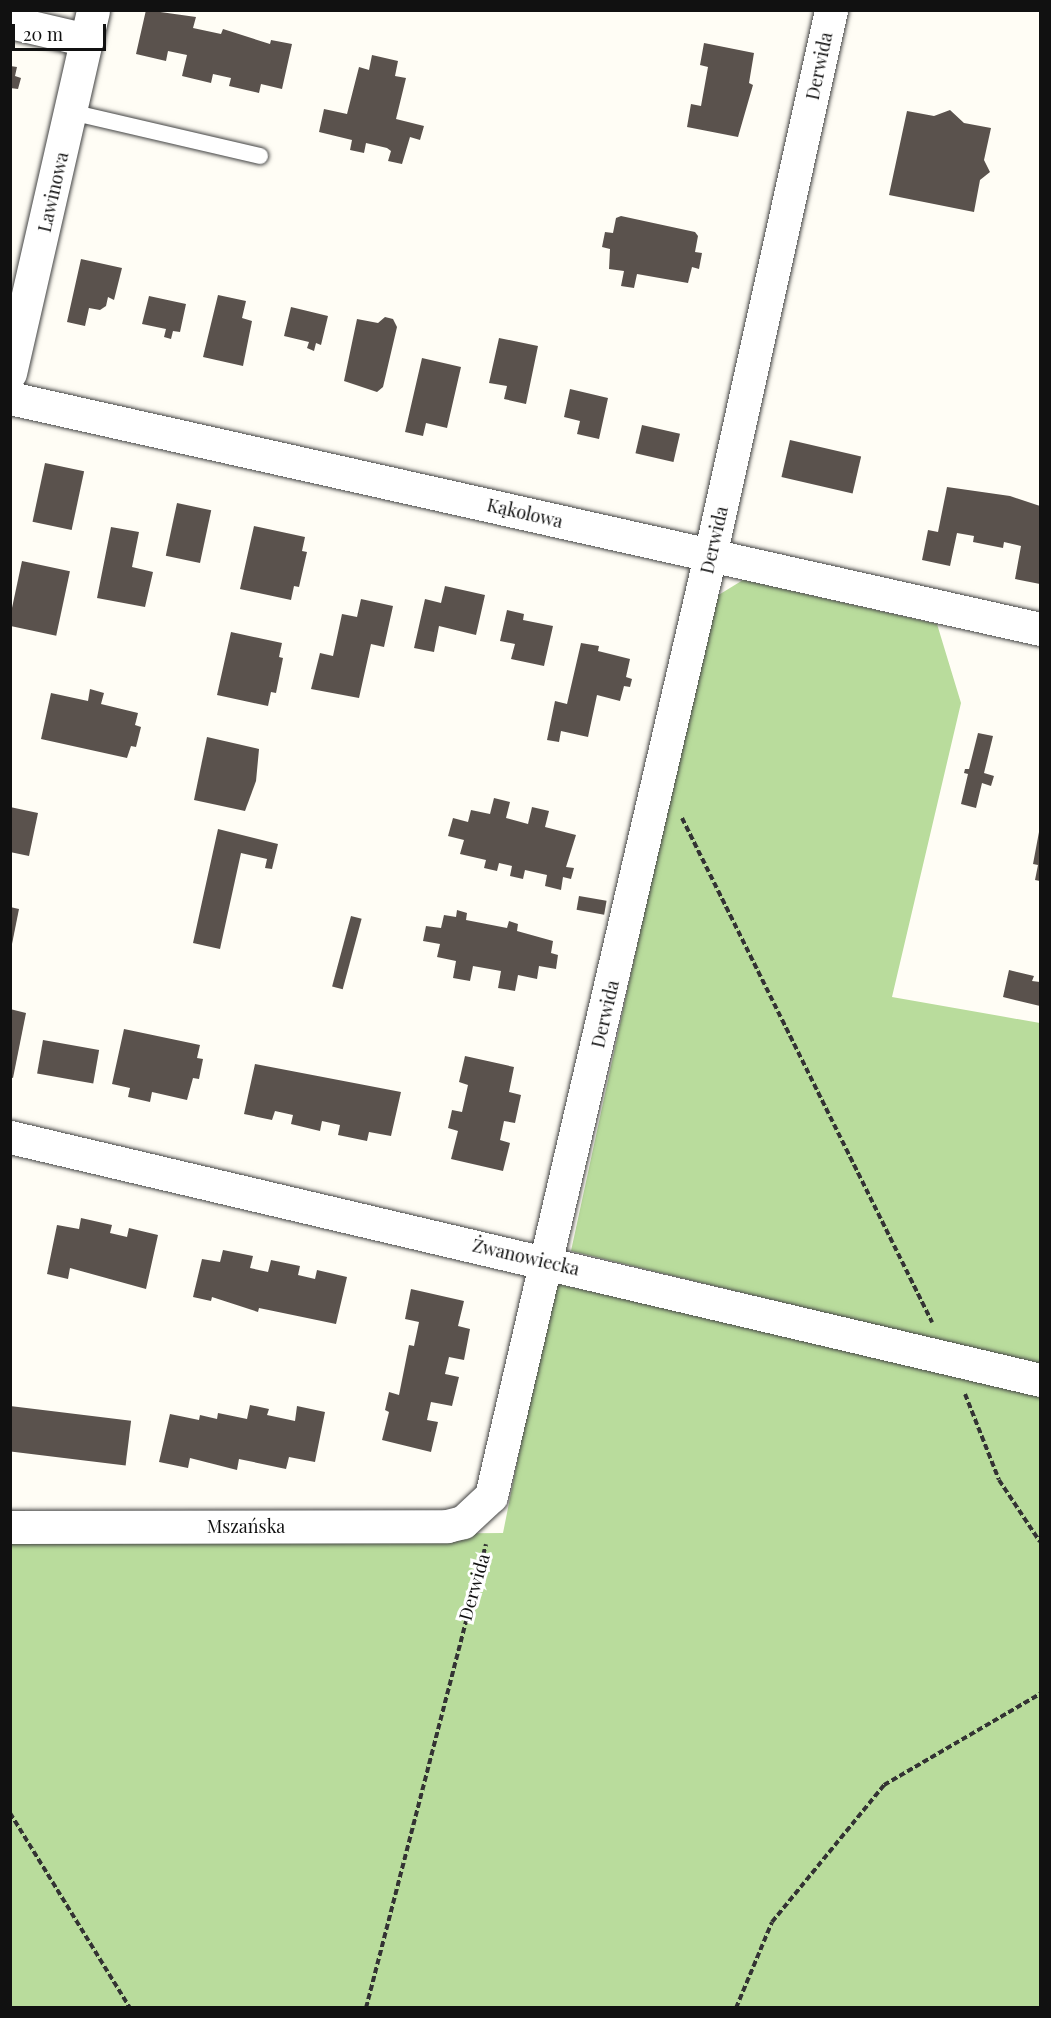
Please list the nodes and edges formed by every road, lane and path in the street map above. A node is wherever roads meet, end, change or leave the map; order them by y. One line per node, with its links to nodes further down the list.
1 (831, 10): 8 (street, Derwida)
2 (10, 22): 3 (street)
3 (90, 25): 4 (street, Lawinowa)
4 (72, 112): 5 (lane); 6 (street, Lawinowa)
5 (260, 156)
6 (10, 373)
7 (10, 398): 8 (street, Kąkolowa)
8 (710, 556): 9 (street, Kąkolowa); 10 (street, Derwida)
9 (1041, 629)
10 (655, 797): 12 (street, Derwida); 13 (path)
11 (10, 1137): 12 (street, Żwanowiecka)
12 (549, 1262): 13 (street, Żwanowiecka); 15 (street, Derwida)
13 (951, 1360): 14 (street, Żwanowiecka); 17 (path)
14 (1041, 1380)
15 (479, 1511): 16 (street, Mszańska); 21 (path, Derwida)
16 (10, 1527)
17 (1041, 1542)
18 (1041, 1694): 22 (path)
19 (10, 1813): 20 (path)
20 (130, 2007)
21 (366, 2007)
22 (736, 2007)

